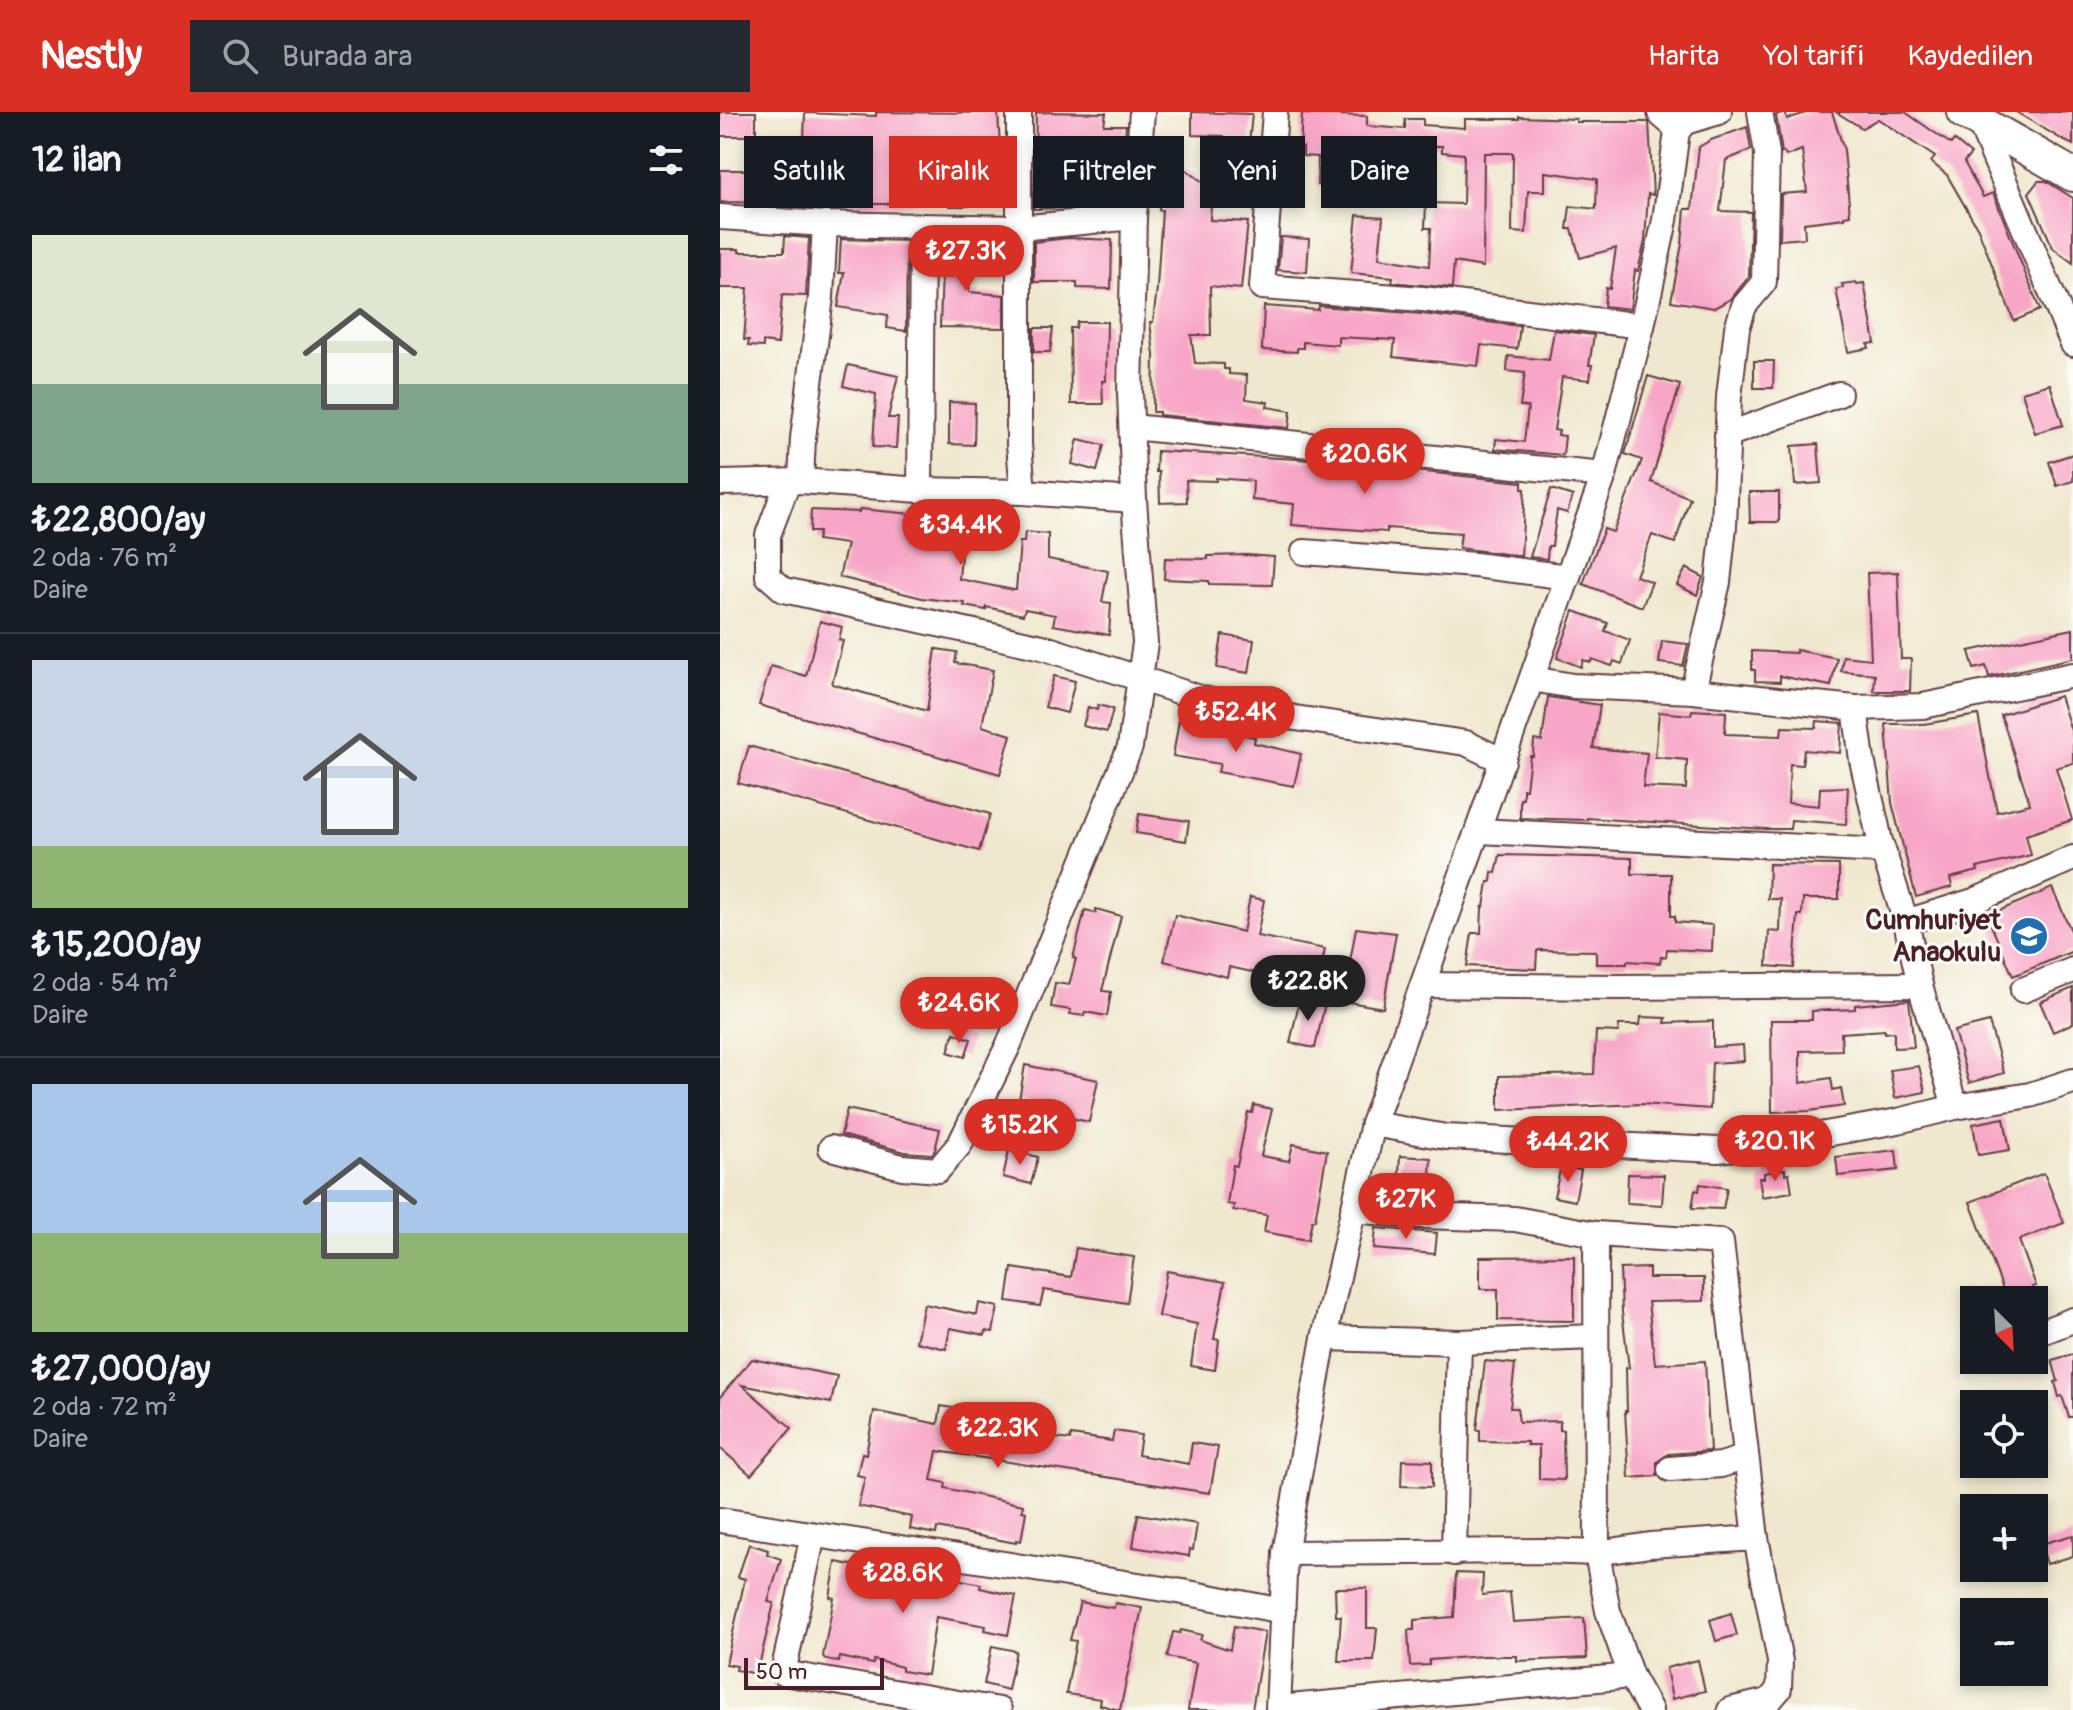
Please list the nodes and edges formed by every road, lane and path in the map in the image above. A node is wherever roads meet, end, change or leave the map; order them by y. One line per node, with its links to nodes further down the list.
1 (1019, 112): 13 (street)
2 (1142, 112): 10 (street)
3 (1275, 112): 14 (street)
4 (1719, 112): 6 (street)
5 (1760, 112): 18 (street)
6 (1673, 116): 14 (street)
7 (1971, 116): 8 (main road); 15 (street)
8 (2073, 175)
9 (720, 217): 11 (street)
10 (1134, 217): 13 (street); 17 (street)
11 (825, 224): 12 (street); 20 (street)
12 (922, 226): 13 (street); 22 (street)
13 (1019, 228): 23 (street)
14 (1642, 326): 19 (street)
15 (2073, 344)
16 (1839, 394): 18 (street)
17 (1132, 427): 19 (street); 24 (street)
18 (1727, 435): 30 (street)
19 (1604, 475): 26 (street)
20 (795, 481): 21 (street); 22 (street); 28 (street)
21 (720, 483)
22 (920, 490): 23 (street)
23 (1023, 492): 24 (street)
24 (1134, 500): 28 (street)
25 (1304, 552): 26 (street)
26 (1568, 577): 29 (street)
27 (2073, 675): 31 (street)
28 (1139, 678): 32 (street); 44 (street)
29 (1532, 679): 30 (street); 32 (street)
30 (1693, 691): 31 (street)
31 (1855, 708): 34 (street)
32 (1503, 761): 33 (street)
33 (1478, 831): 34 (street); 38 (street)
34 (1883, 851): 36 (street)
35 (2073, 858): 36 (street)
36 (1906, 922): 39 (street)
37 (2073, 970): 40 (street)
38 (1423, 985): 39 (street); 43 (street)
39 (1920, 985): 42 (street)
40 (2023, 990)
41 (2073, 1081): 42 (street)
42 (1955, 1107): 43 (street)
43 (1373, 1124): 45 (street)
44 (831, 1148)
45 (1353, 1210): 46 (street); 50 (street)
46 (1596, 1234): 49 (street); 52 (street)
47 (2073, 1320): 48 (street)
48 (2048, 1330)
49 (1596, 1337): 51 (street); 59 (street)
50 (1324, 1338): 51 (street); 57 (street)
51 (1459, 1342): 58 (street)
52 (1746, 1457): 53 (street); 56 (street)
53 (1670, 1469)
54 (720, 1520): 55 (street)
55 (813, 1535): 60 (street); 63 (street)
56 (1756, 1538): 59 (street); 65 (street)
57 (1285, 1553): 58 (street); 60 (street)
58 (1454, 1553): 59 (street)
59 (1597, 1553): 61 (street)
60 (1283, 1611): 62 (street)
61 (1631, 1676): 62 (street); 64 (street)
62 (1278, 1709)
63 (999, 1710)
64 (1650, 1710)
65 (1730, 1710)

